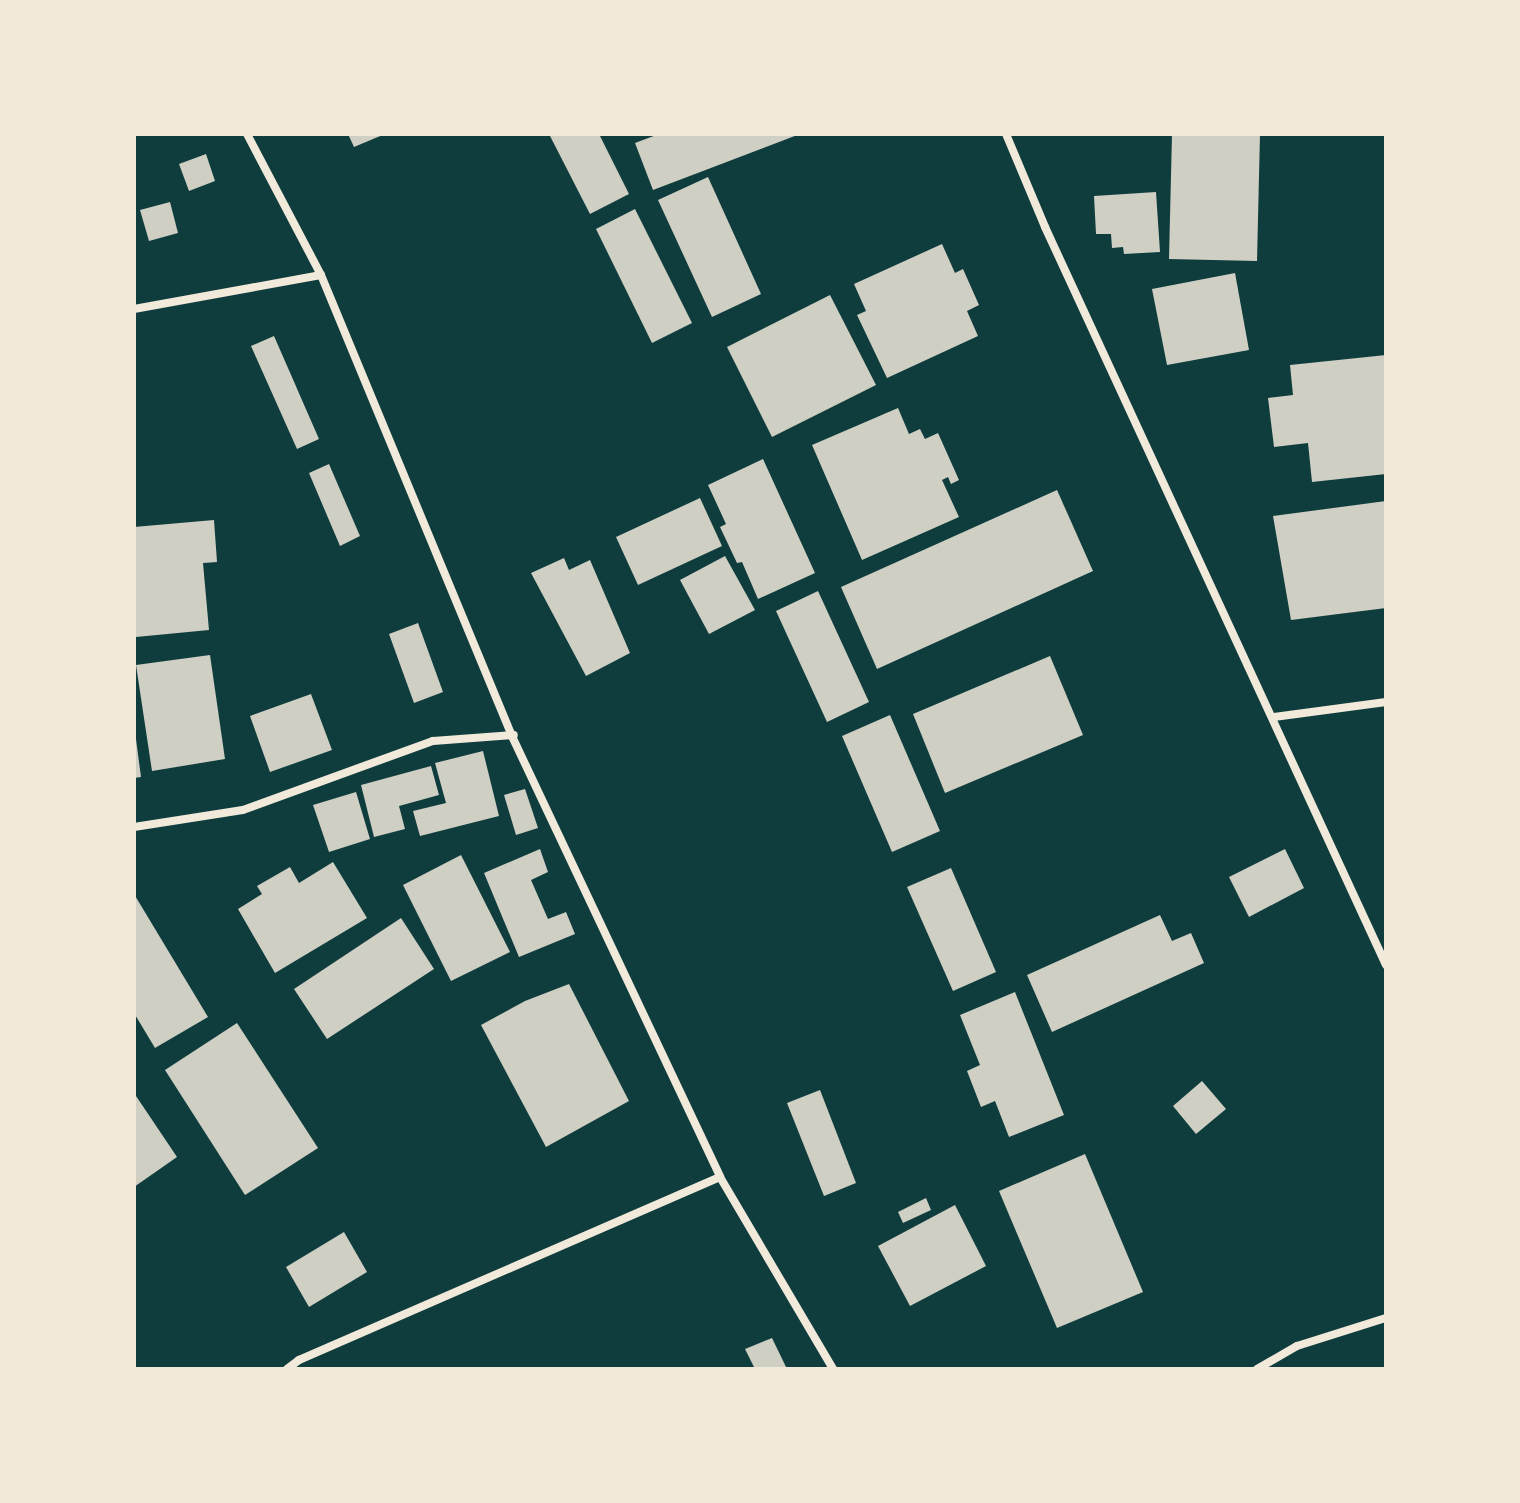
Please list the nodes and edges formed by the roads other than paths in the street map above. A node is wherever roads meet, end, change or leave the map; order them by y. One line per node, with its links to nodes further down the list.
1 (247, 134): 3 (street)
2 (1006, 134): 6 (street)
3 (321, 275): 4 (street); 7 (street)
4 (134, 309)
5 (1386, 702): 6 (street)
6 (1274, 717): 9 (street)
7 (514, 735): 8 (street); 10 (street)
8 (134, 827)
9 (1386, 965)
10 (720, 1177): 12 (street); 13 (street)
11 (1386, 1318): 14 (street)
12 (287, 1369)
13 (833, 1369)
14 (1257, 1369)

